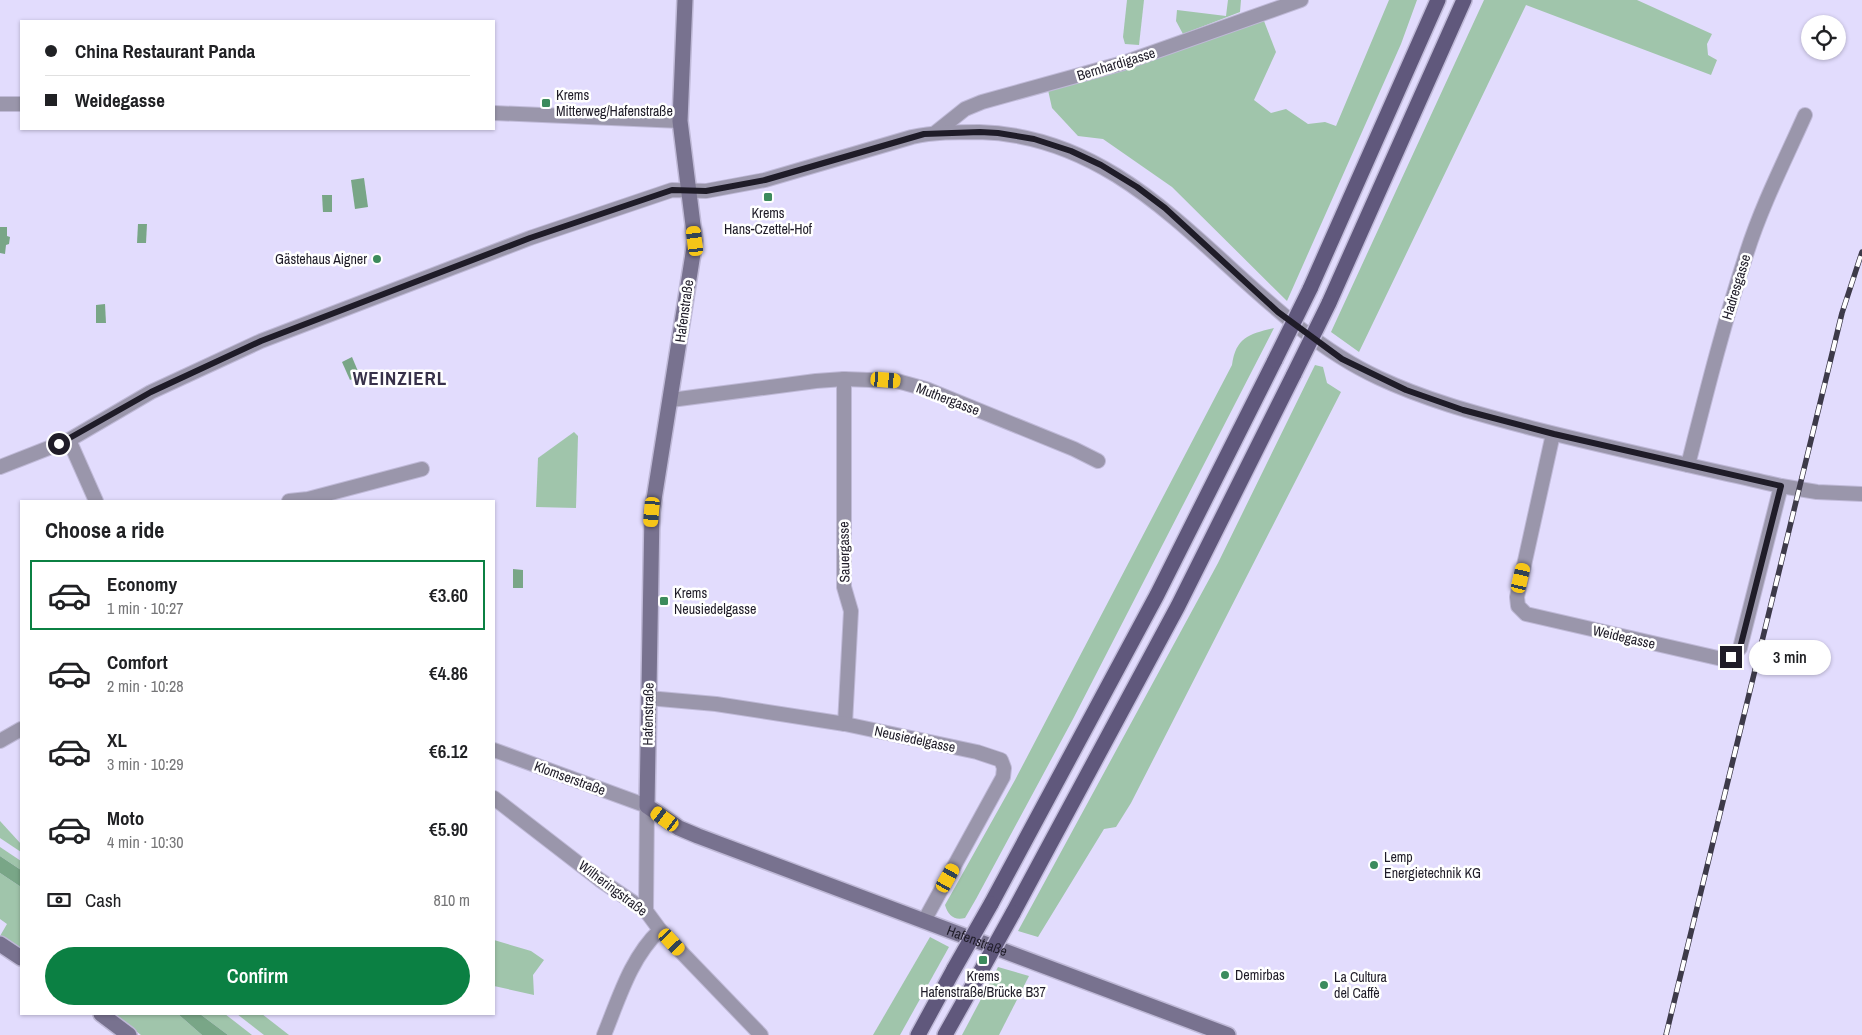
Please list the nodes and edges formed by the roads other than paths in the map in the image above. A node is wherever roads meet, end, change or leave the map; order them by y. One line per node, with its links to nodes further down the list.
1 (685, 0): 9 (street, Hafenstraße)
2 (1301, 0): 10 (street, Bernhardigasse)
3 (1438, 0): 40 (main road, bridge)
4 (1464, 0): 41 (main road, bridge)
5 (0, 104): 6 (street)
6 (20, 104)
7 (495, 114): 9 (street)
8 (1806, 115): 17 (street, Hadresgasse)
9 (680, 121): 11 (street, Hafenstraße)
10 (935, 132): 11 (street); 14 (street)
11 (689, 190): 13 (street, Hafenstraße); 15 (street)
12 (844, 379): 13 (street, Muthergasse); 16 (street, Muthergasse); 25 (street, Sauergasse)
13 (671, 400): 24 (street, Hafenstraße)
14 (1554, 434): 17 (street); 20 (street, Weidegasse)
15 (70, 440): 18 (street); 22 (street)
16 (1098, 461)
17 (1688, 465): 20 (street)
18 (0, 467)
19 (422, 469): 23 (street)
20 (1781, 486): 21 (street)
21 (1862, 494)
22 (96, 500)
23 (298, 500)
24 (648, 698): 25 (street, Neusiedelgasse); 30 (street, Hafenstraße)
25 (845, 724): 32 (street, Neusiedelgasse)
26 (20, 730): 27 (street)
27 (0, 741)
28 (495, 750): 30 (street, Klomserstraße)
29 (495, 799): 31 (street, Wilheringstraße)
30 (647, 806): 31 (street); 32 (street, Hafenstraße)
31 (646, 911): 33 (street, Wilheringstraße)
32 (924, 921): 42 (street, Hafenstraße)
33 (660, 930): 38 (street); 39 (street, Wilheringstraße)
34 (0, 944): 35 (street)
35 (20, 957)
36 (102, 1015): 37 (street)
37 (128, 1035)
38 (604, 1035)
39 (761, 1035)
40 (918, 1035)
41 (945, 1035)
42 (1228, 1035)

